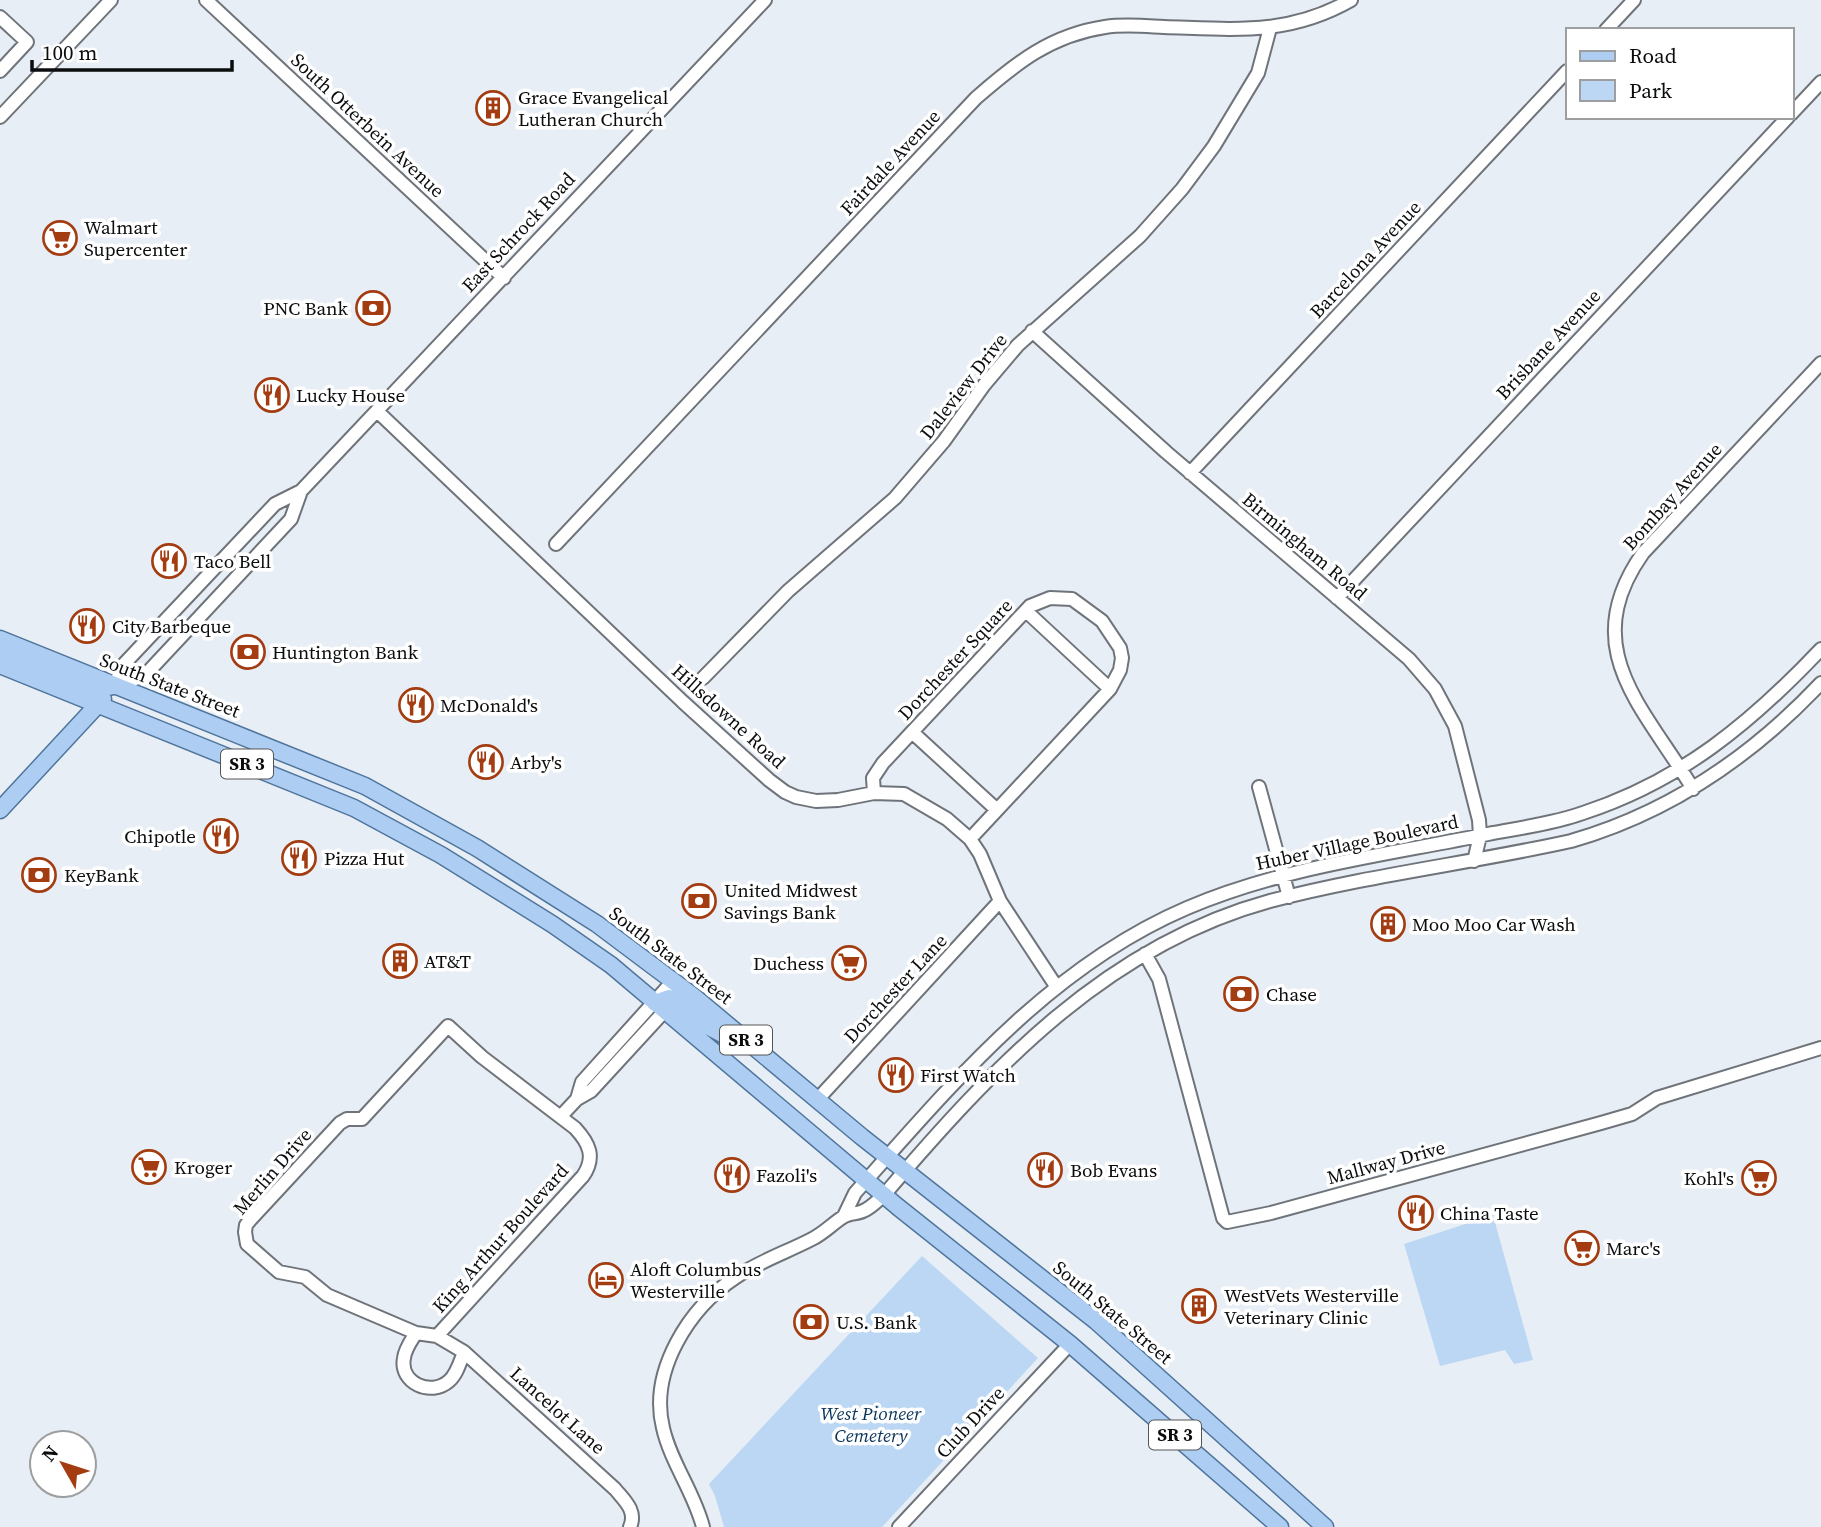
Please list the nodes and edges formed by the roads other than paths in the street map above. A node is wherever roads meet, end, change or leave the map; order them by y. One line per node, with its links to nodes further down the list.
1 (111, 0): 13 (street)
2 (206, 0): 15 (street, South Otterbein Avenue)
3 (765, 0): 15 (street, East Schrock Road)
4 (1351, 0): 7 (street, Fairdale Avenue)
5 (1634, 0): 8 (street)
6 (0, 17): 9 (street)
7 (1270, 28): 16 (street, Daleview Drive); 21 (street, Fairdale Avenue)
8 (1608, 28)
9 (0, 71)
10 (1566, 72): 19 (street, Barcelona Avenue)
11 (1821, 82): 12 (street, Brisbane Avenue)
12 (1793, 112)
13 (0, 117)
14 (1786, 119): 22 (street, Brisbane Avenue)
15 (504, 278): 18 (street, East Schrock Road)
16 (1032, 331): 19 (street, Birmingham Road); 28 (street, Daleview Drive)
17 (1821, 363): 34 (street, Bombay Avenue)
18 (377, 411): 20 (street, East Schrock Road); 38 (street, Hillsdowne Road)
19 (1190, 473): 22 (street, Birmingham Road)
20 (300, 491): 30 (street, East Schrock Road); 30 (street, East Schrock Road)
21 (556, 544)
22 (1337, 598): 43 (street, Birmingham Road)
23 (1026, 611): 31 (street); 31 (street, Dorchester Square); 33 (street, Dorchester Square)
24 (0, 639): 30 (main road, South State Street / SR 3)
25 (1821, 649): 34 (street, Huber Village Boulevard)
26 (0, 653): 30 (main road)
27 (0, 665): 32 (main road, South State Street / SR 3)
28 (703, 678)
29 (1821, 682): 37 (street, Huber Village Boulevard)
30 (114, 687): 32 (main road, East Schrock Road); 39 (main road, South State Street / SR 3)
31 (1110, 689): 41 (street, Dorchester Square)
32 (97, 705): 35 (main road, South State Street / SR 3); 40 (main road, East Schrock Road)
33 (912, 732): 38 (street, Dorchester Square); 41 (street)
34 (1682, 769): 37 (street, Bombay Avenue); 43 (street, Huber Village Boulevard)
35 (267, 772): 39 (main road); 42 (main road, South State Street / SR 3)
36 (1259, 787): 47 (street)
37 (1693, 789): 45 (street, Huber Village Boulevard)
38 (874, 793): 44 (street, Hillsdowne Road)
39 (406, 808): 50 (main road, South State Street / SR 3)
40 (0, 810)
41 (997, 810): 44 (street, Dorchester Square)
42 (393, 828): 50 (main road); 51 (main road, South State Street / SR 3)
43 (1480, 836): 45 (street, Birmingham Road); 46 (street, Birmingham Road); 47 (street, Huber Village Boulevard)
44 (970, 839): 49 (street, Hillsdowne Road)
45 (1493, 858): 46 (street, Huber Village Boulevard)
46 (1474, 861): 48 (street, Huber Village Boulevard)
47 (1283, 875): 48 (street); 54 (street, Huber Village Boulevard)
48 (1289, 897): 53 (street, Huber Village Boulevard)
49 (1000, 901): 54 (street, Hillsdowne Road); 57 (street, Dorchester Lane)
50 (589, 919): 52 (main road, South State Street / SR 3)
51 (552, 923): 52 (main road); 55 (main road, South State Street / SR 3)
52 (627, 947): 55 (main road, South State Street / SR 3)
53 (1145, 954): 56 (street, Mallway Drive); 61 (street, Huber Village Boulevard)
54 (1056, 986): 60 (street, Huber Village Boulevard)
55 (670, 996): 57 (main road, South State Street / SR 3); 58 (street); 62 (main road, South State Street / SR 3)
56 (1821, 1048)
57 (817, 1100): 60 (main road, South State Street / SR 3)
58 (561, 1116): 59 (street, King Arthur Boulevard); 66 (street, King Arthur Boulevard)
59 (340, 1123): 65 (street, Merlin Drive)
60 (886, 1157): 61 (main road, South State Street / SR 3); 62 (street, Huber Village Boulevard)
61 (904, 1171): 63 (street, Huber Village Boulevard); 73 (main road, South State Street / SR 3)
62 (867, 1179): 63 (main road, South State Street / SR 3); 64 (street, Huber Village Boulevard)
63 (884, 1195): 64 (street, Huber Village Boulevard); 67 (main road, South State Street / SR 3)
64 (844, 1216): 70 (street)
65 (416, 1333): 66 (street, Merlin Drive); 68 (street)
66 (437, 1336): 68 (street, Lancelot Lane)
67 (1070, 1344): 71 (street, Club Drive); 72 (main road, South State Street / SR 3)
68 (464, 1352): 69 (street, Lancelot Lane)
69 (630, 1527)
70 (704, 1527)
71 (900, 1527)
72 (1280, 1527)
73 (1325, 1527)

